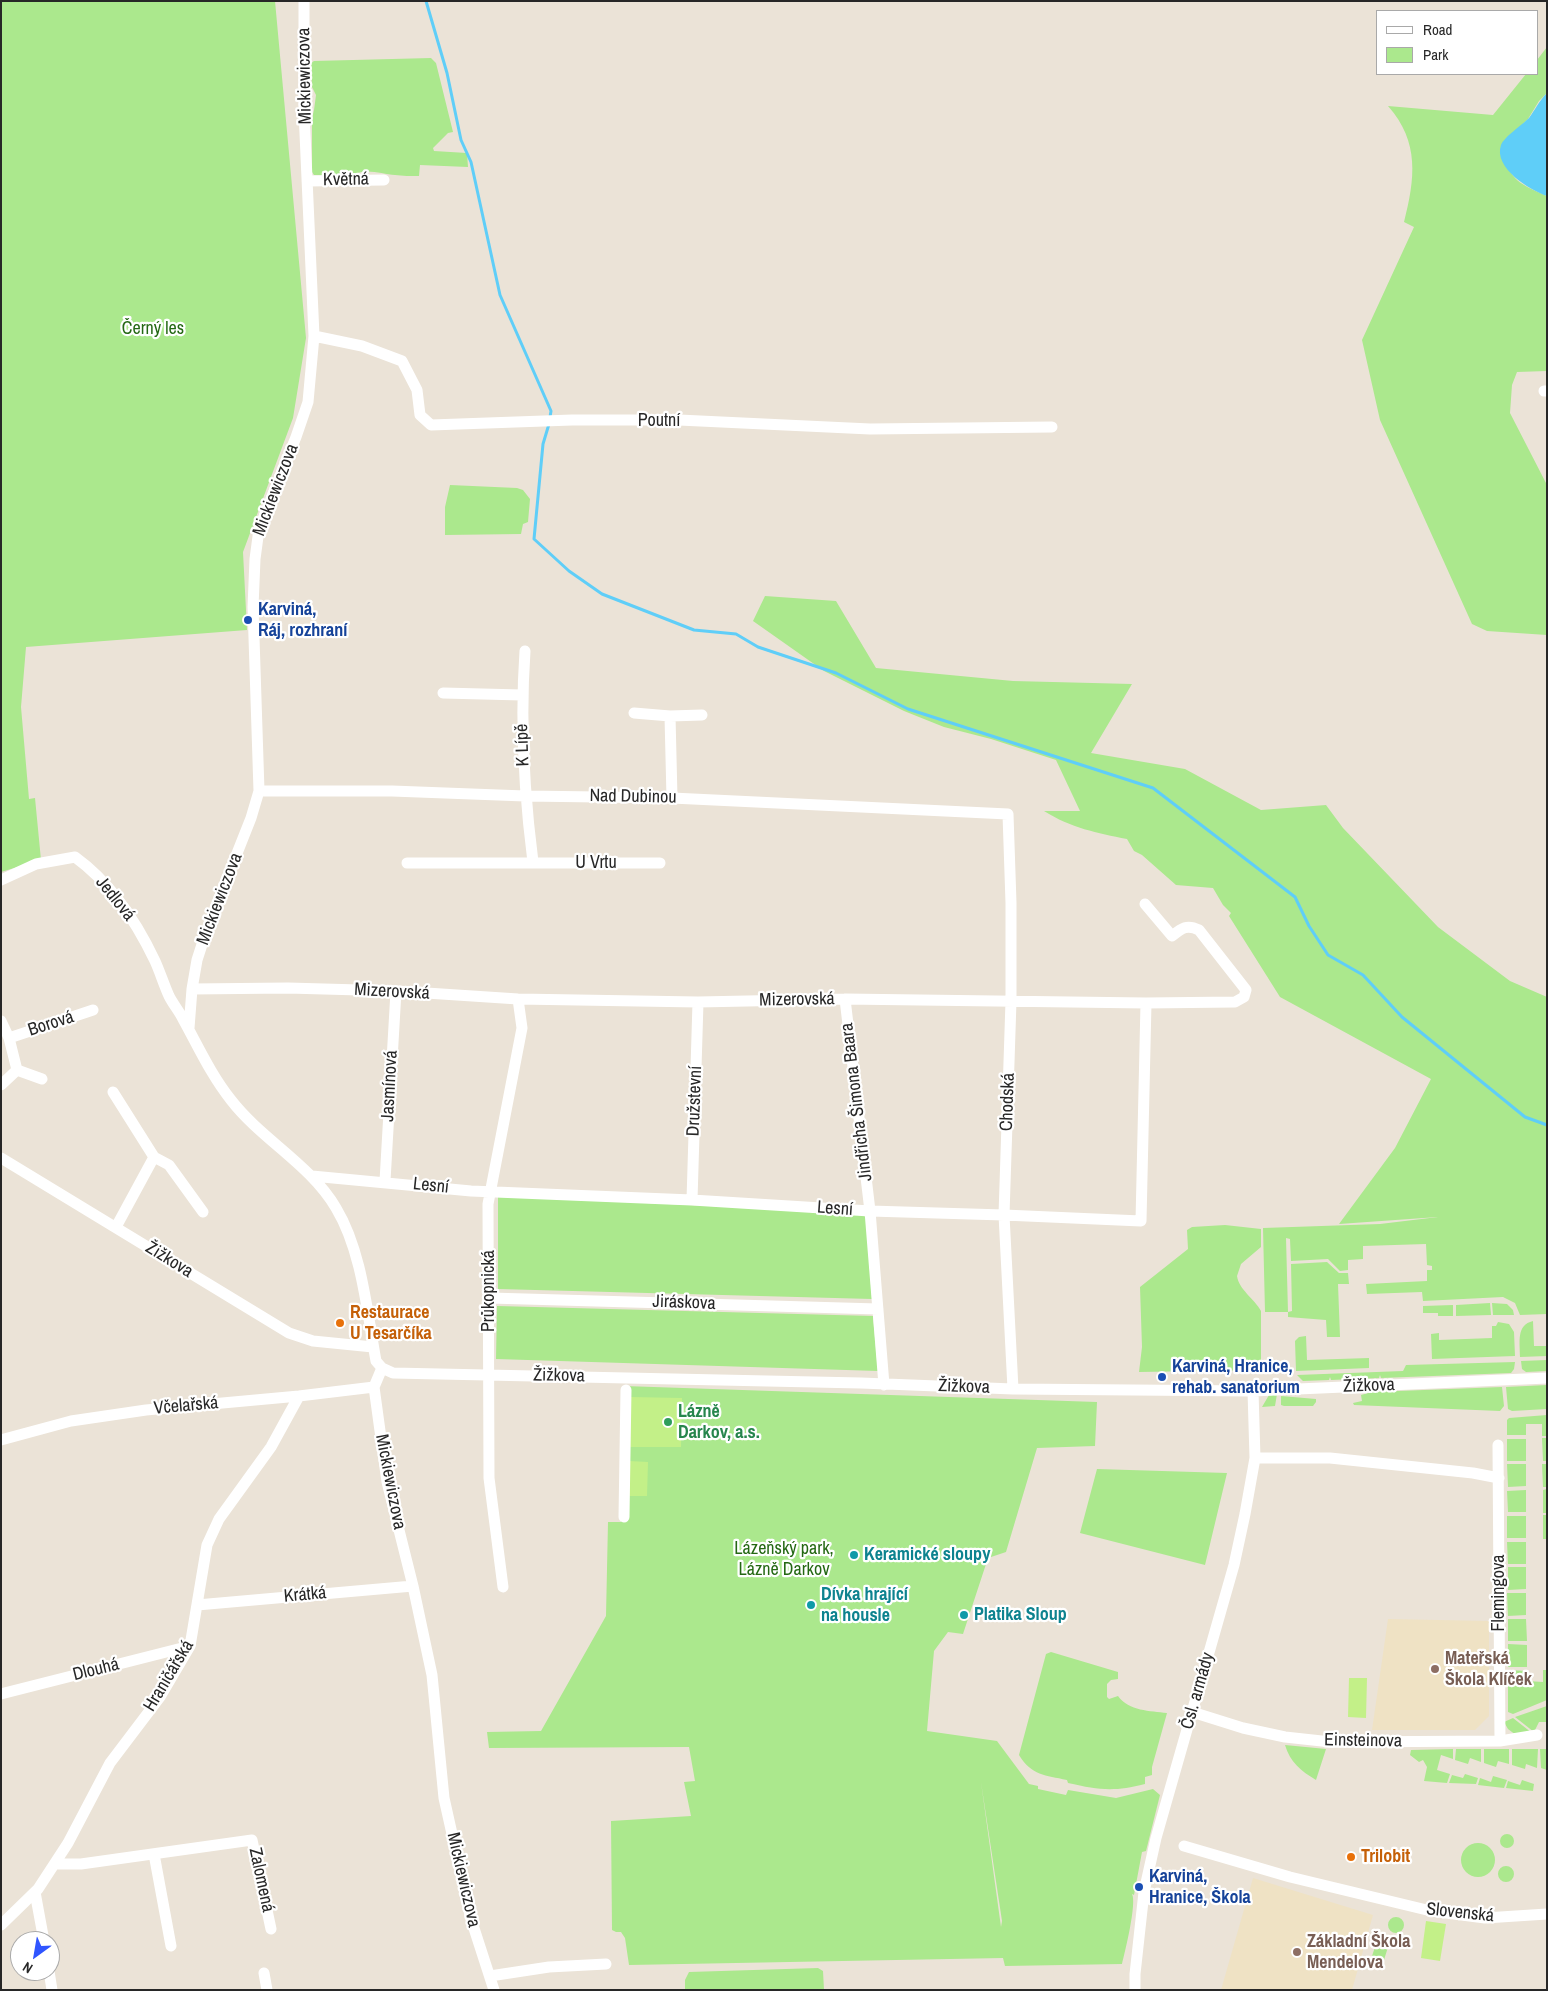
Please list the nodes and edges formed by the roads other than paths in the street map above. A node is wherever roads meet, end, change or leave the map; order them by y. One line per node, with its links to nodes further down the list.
1 (304, 1): 3 (street, Mickiewiczova)
2 (384, 180): 3 (street, Květná)
3 (307, 181): 4 (street, Mickiewiczova)
4 (314, 336): 5 (street, Poutní); 12 (street, Mickiewiczova)
5 (1052, 427)
6 (525, 651): 8 (street, K Lípě)
7 (443, 694): 8 (street)
8 (522, 695): 13 (street, K Lípě)
9 (634, 714): 11 (street)
10 (702, 715): 11 (street)
11 (670, 716): 14 (street)
12 (259, 791): 13 (street, Nad Dubinou); 21 (street, Mickiewiczova)
13 (525, 796): 14 (street, Nad Dubinou); 16 (street)
14 (672, 798): 15 (street, Nad Dubinou)
15 (1008, 814): 25 (street, Chodská)
16 (533, 862): 17 (street, U Vrtu); 18 (street, U Vrtu)
17 (407, 863)
18 (660, 863)
19 (1, 880): 29 (street, Jedlová)
20 (1145, 904): 27 (street, Mizerovská)
21 (192, 988): 22 (street, Mizerovská); 31 (street, Mickiewiczova)
22 (396, 991): 23 (street, Mizerovská); 40 (street, Jasmínová)
23 (518, 999): 26 (street, Mizerovská); 41 (street, Průkopnická)
24 (845, 999): 25 (street, Mizerovská); 26 (street, Mizerovská); 43 (street, Jindřicha Šimona Baara)
25 (1011, 1001): 27 (street, Mizerovská); 45 (street, Chodská)
26 (698, 1002): 42 (street, Družstevní)
27 (1146, 1003): 45 (street, Lesní)
28 (93, 1010): 32 (street, Borová)
29 (182, 1016): 31 (street, Mickiewiczova)
30 (1, 1021): 32 (street, Borová)
31 (189, 1030): 39 (street, Mickiewiczova)
32 (8, 1038): 33 (street, Borová)
33 (17, 1070): 34 (street); 35 (street)
34 (42, 1079)
35 (1, 1085)
36 (113, 1092): 37 (street)
37 (154, 1157): 44 (street); 46 (street)
38 (1, 1158): 46 (street, Žižkova)
39 (312, 1176): 40 (street, Lesní); 49 (street, Mickiewiczova)
40 (386, 1181): 41 (street, Lesní)
41 (490, 1190): 42 (street, Lesní); 47 (street, Průkopnická)
42 (692, 1200): 43 (street, Lesní)
43 (870, 1211): 45 (street, Lesní); 48 (street, Jindřicha Šimona Baara)
44 (203, 1212)
45 (1004, 1214): 55 (street, Chodská)
46 (116, 1227): 49 (street, Žižkova)
47 (490, 1298): 48 (street, Jiráskova); 51 (street, Průkopnická)
48 (878, 1309): 53 (street, Jindřicha Šimona Baara)
49 (373, 1347): 50 (street, Mickiewiczova)
50 (382, 1368): 51 (street, Žižkova); 54 (street)
51 (489, 1374): 53 (street, Žižkova); 65 (street, Průkopnická)
52 (1547, 1378): 57 (street, Žižkova)
53 (884, 1385): 55 (street, Žižkova)
54 (374, 1387): 58 (street, Včelařská); 64 (street, Mickiewiczova)
55 (1013, 1389): 57 (street, Žižkova)
56 (626, 1390): 63 (street)
57 (1253, 1391): 61 (street, Čsl. armády)
58 (299, 1396): 59 (street, Včelařská); 66 (street, Hraničářská)
59 (1, 1440)
60 (1498, 1446): 62 (street, Flemingova)
61 (1256, 1458): 62 (street); 69 (street, Čsl. armády)
62 (1499, 1478): 71 (street, Flemingova)
63 (624, 1518)
64 (413, 1586): 66 (street, Krátká); 83 (street, Mickiewiczova)
65 (502, 1587)
66 (197, 1605): 67 (street, Hraničářská)
67 (190, 1646): 68 (street, Dlouhá); 74 (street, Hraničářská)
68 (1, 1694)
69 (1192, 1712): 71 (street, Einsteinova); 86 (street, Čsl. armády)
70 (1537, 1735): 71 (street, Einsteinova)
71 (1500, 1740)
72 (1184, 1846): 76 (street, Slovenská)
73 (154, 1854): 74 (street, Zalomená); 78 (street, Zalomená); 80 (street)
74 (55, 1864): 75 (street, Hraničářská)
75 (35, 1892): 77 (street, Hraničářská); 79 (street)
76 (1547, 1914)
77 (1, 1925)
78 (271, 1930)
79 (42, 1931)
80 (172, 1946)
81 (606, 1964): 83 (street)
82 (264, 1973): 84 (street)
83 (490, 1976): 85 (street, Mickiewiczova)
84 (267, 1990)
85 (494, 1990)
86 (1136, 1990)

